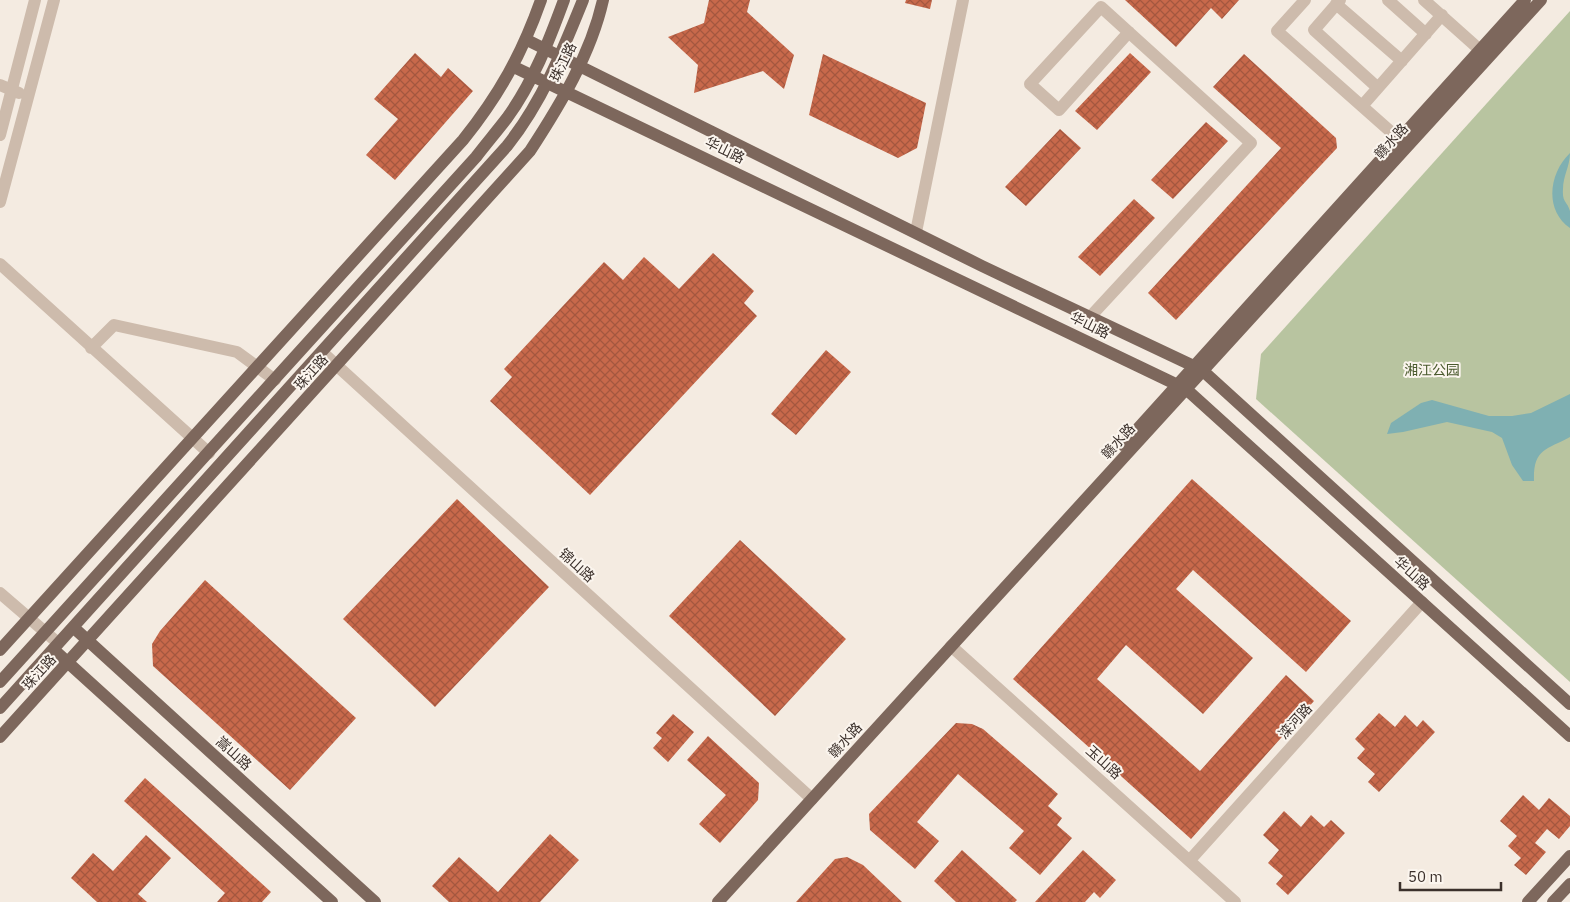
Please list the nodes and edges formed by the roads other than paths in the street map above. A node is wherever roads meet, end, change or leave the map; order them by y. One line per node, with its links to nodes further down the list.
1 (35, 0): 27 (street)
2 (54, 0): 30 (street)
3 (541, 0): 18 (main road)
4 (564, 0): 19 (main road, 珠江路)
5 (583, 0): 21 (main road, 珠江路)
6 (603, 0): 23 (main road, 珠江路)
7 (963, 0): 35 (street)
8 (1305, 0): 31 (street)
9 (1388, 0): 17 (street)
10 (1424, 0): 15 (street)
11 (1524, 0): 20 (main road, 赣水路)
12 (1541, 0): 42 (main road, 赣水路)
13 (1338, 2): 22 (street); 28 (street)
14 (1097, 4): 16 (street); 16 (street)
15 (1442, 15): 17 (street); 20 (street)
16 (1129, 32): 37 (street)
17 (1426, 34): 22 (street)
18 (526, 40): 19 (main road, 华山路); 24 (main road)
19 (546, 49): 21 (main road, 华山路); 25 (main road, 珠江路)
20 (1480, 50): 33 (main road, 赣水路)
21 (561, 56): 23 (main road, 华山路); 26 (main road, 珠江路)
22 (1402, 61): 28 (street)
23 (580, 65): 29 (main road, 珠江路); 35 (main road, 华山路)
24 (514, 67): 25 (main road, 华山路); 41 (main road)
25 (532, 75): 26 (main road, 华山路); 43 (main road, 珠江路)
26 (549, 82): 29 (main road, 华山路); 39 (main road, 珠江路)
27 (6, 88): 30 (street); 32 (street)
28 (1378, 88): 31 (street)
29 (566, 90): 40 (main road, 珠江路); 44 (main road, 华山路)
30 (29, 97): 34 (street)
31 (1362, 106): 33 (street)
32 (0, 136)
33 (1399, 139): 42 (main road, 赣水路)
34 (0, 202)
35 (916, 232): 37 (main road, 华山路)
36 (0, 264): 38 (street)
37 (1090, 317): 42 (main road, 华山路)
38 (91, 348): 41 (street); 45 (street)
39 (322, 352): 40 (street, 锦山路); 50 (main road, 珠江路)
40 (336, 366): 52 (main road, 珠江路); 62 (street, 锦山路)
41 (258, 367): 43 (street); 45 (main road)
42 (1198, 368): 44 (main road, 赣水路); 58 (main road, 华山路)
43 (275, 380): 46 (main road, 珠江路)
44 (1182, 387): 48 (main road, 华山路); 54 (main road, 赣水路); 62 (main road, 赣水路)
45 (192, 438): 46 (street); 49 (main road)
46 (209, 453): 51 (main road, 珠江路)
47 (0, 594): 49 (street)
48 (1422, 602): 60 (main road, 华山路); 64 (street, 滦河路)
49 (28, 619): 51 (street); 55 (main road)
50 (73, 627): 52 (main road, 嵩山路); 53 (main road, 珠江路)
51 (45, 632): 53 (street); 57 (main road, 珠江路)
52 (88, 640): 56 (main road, 珠江路); 67 (main road, 嵩山路)
53 (56, 646): 56 (main road); 59 (main road, 珠江路)
54 (951, 646): 62 (main road, 赣水路); 64 (street, 玉山路)
55 (0, 650)
56 (68, 663): 61 (main road, 珠江路); 66 (main road)
57 (0, 682)
58 (1570, 704)
59 (0, 708)
60 (1570, 736)
61 (0, 737)
62 (808, 797): 68 (main road, 赣水路); 69 (main road, 赣水路)
63 (1570, 856): 71 (main road)
64 (1190, 860): 70 (street, 玉山路)
65 (1570, 884): 72 (main road)
66 (332, 902)
67 (375, 902)
68 (708, 902)
69 (718, 902)
70 (1235, 902)
71 (1528, 902)
72 (1553, 902)

